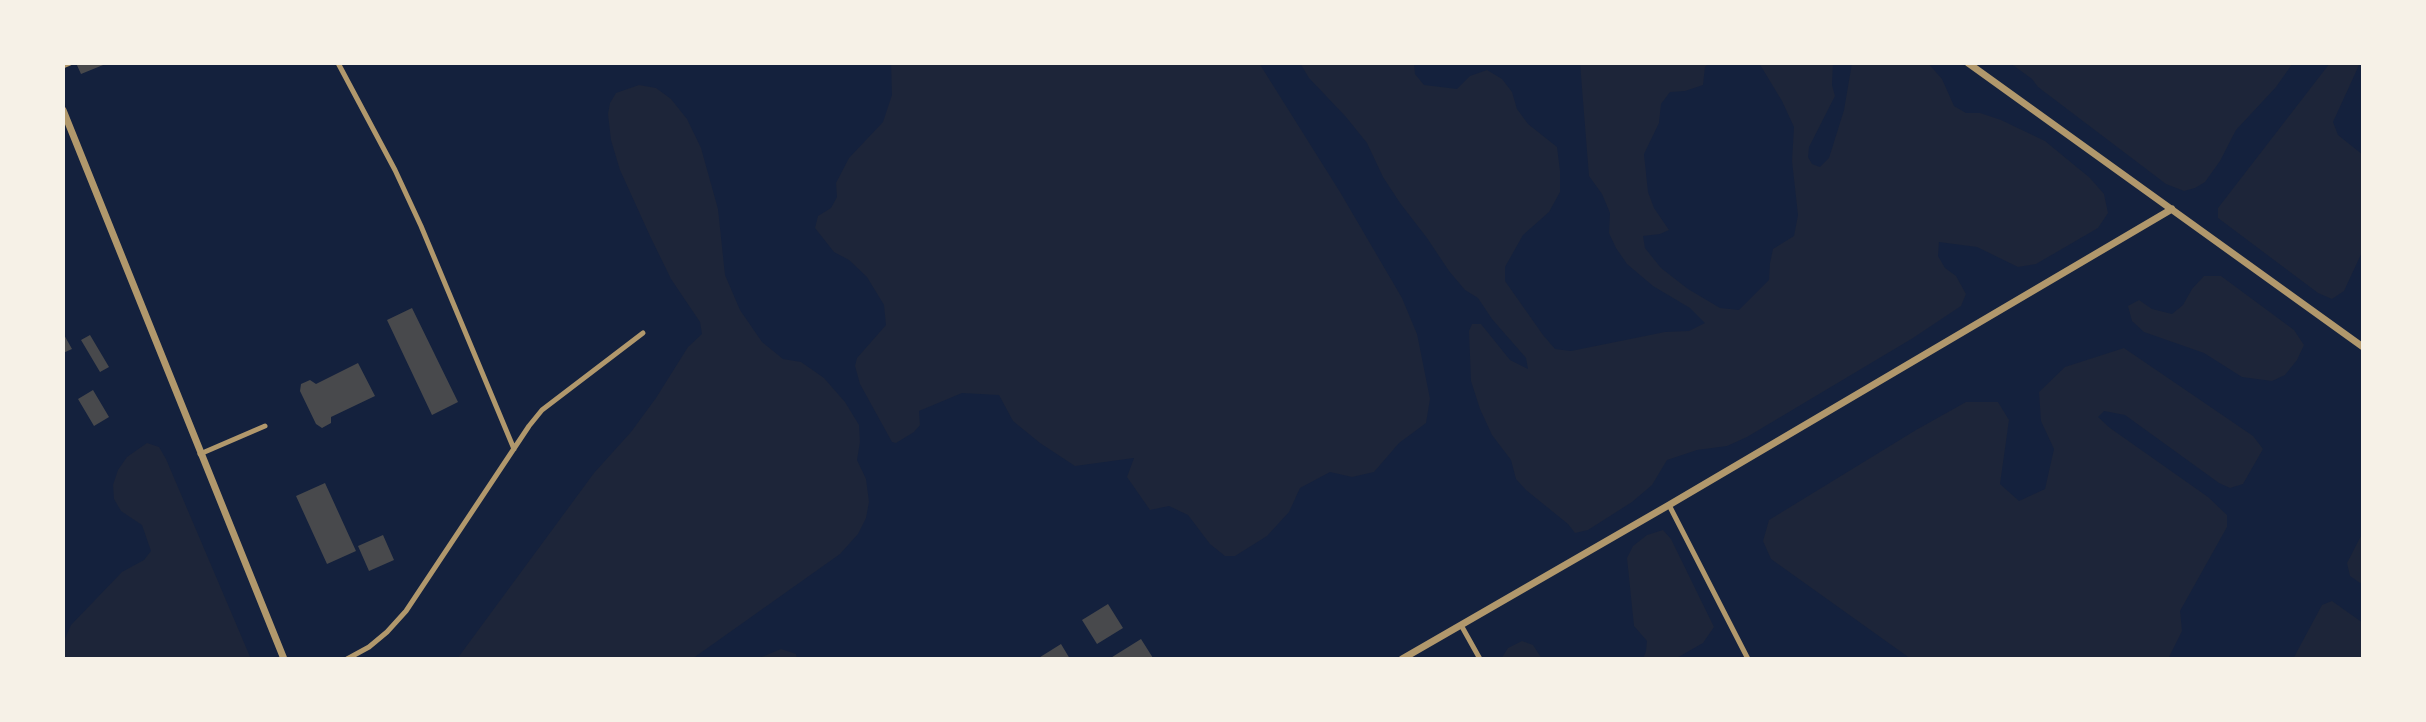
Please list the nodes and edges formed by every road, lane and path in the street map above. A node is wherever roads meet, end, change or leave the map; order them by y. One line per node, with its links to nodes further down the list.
1 (69, 63): 4 (lane)
2 (338, 63): 10 (lane)
3 (1968, 63): 6 (street)
4 (63, 66)
5 (63, 110): 11 (street)
6 (2172, 209): 8 (street); 12 (street)
7 (643, 332): 10 (lane)
8 (2363, 347)
9 (265, 426): 11 (lane)
10 (514, 449): 15 (lane)
11 (200, 454): 14 (street)
12 (1669, 505): 13 (street); 18 (lane)
13 (1461, 625): 16 (street); 17 (lane)
14 (284, 659)
15 (347, 659)
16 (1402, 659)
17 (1480, 659)
18 (1748, 659)

